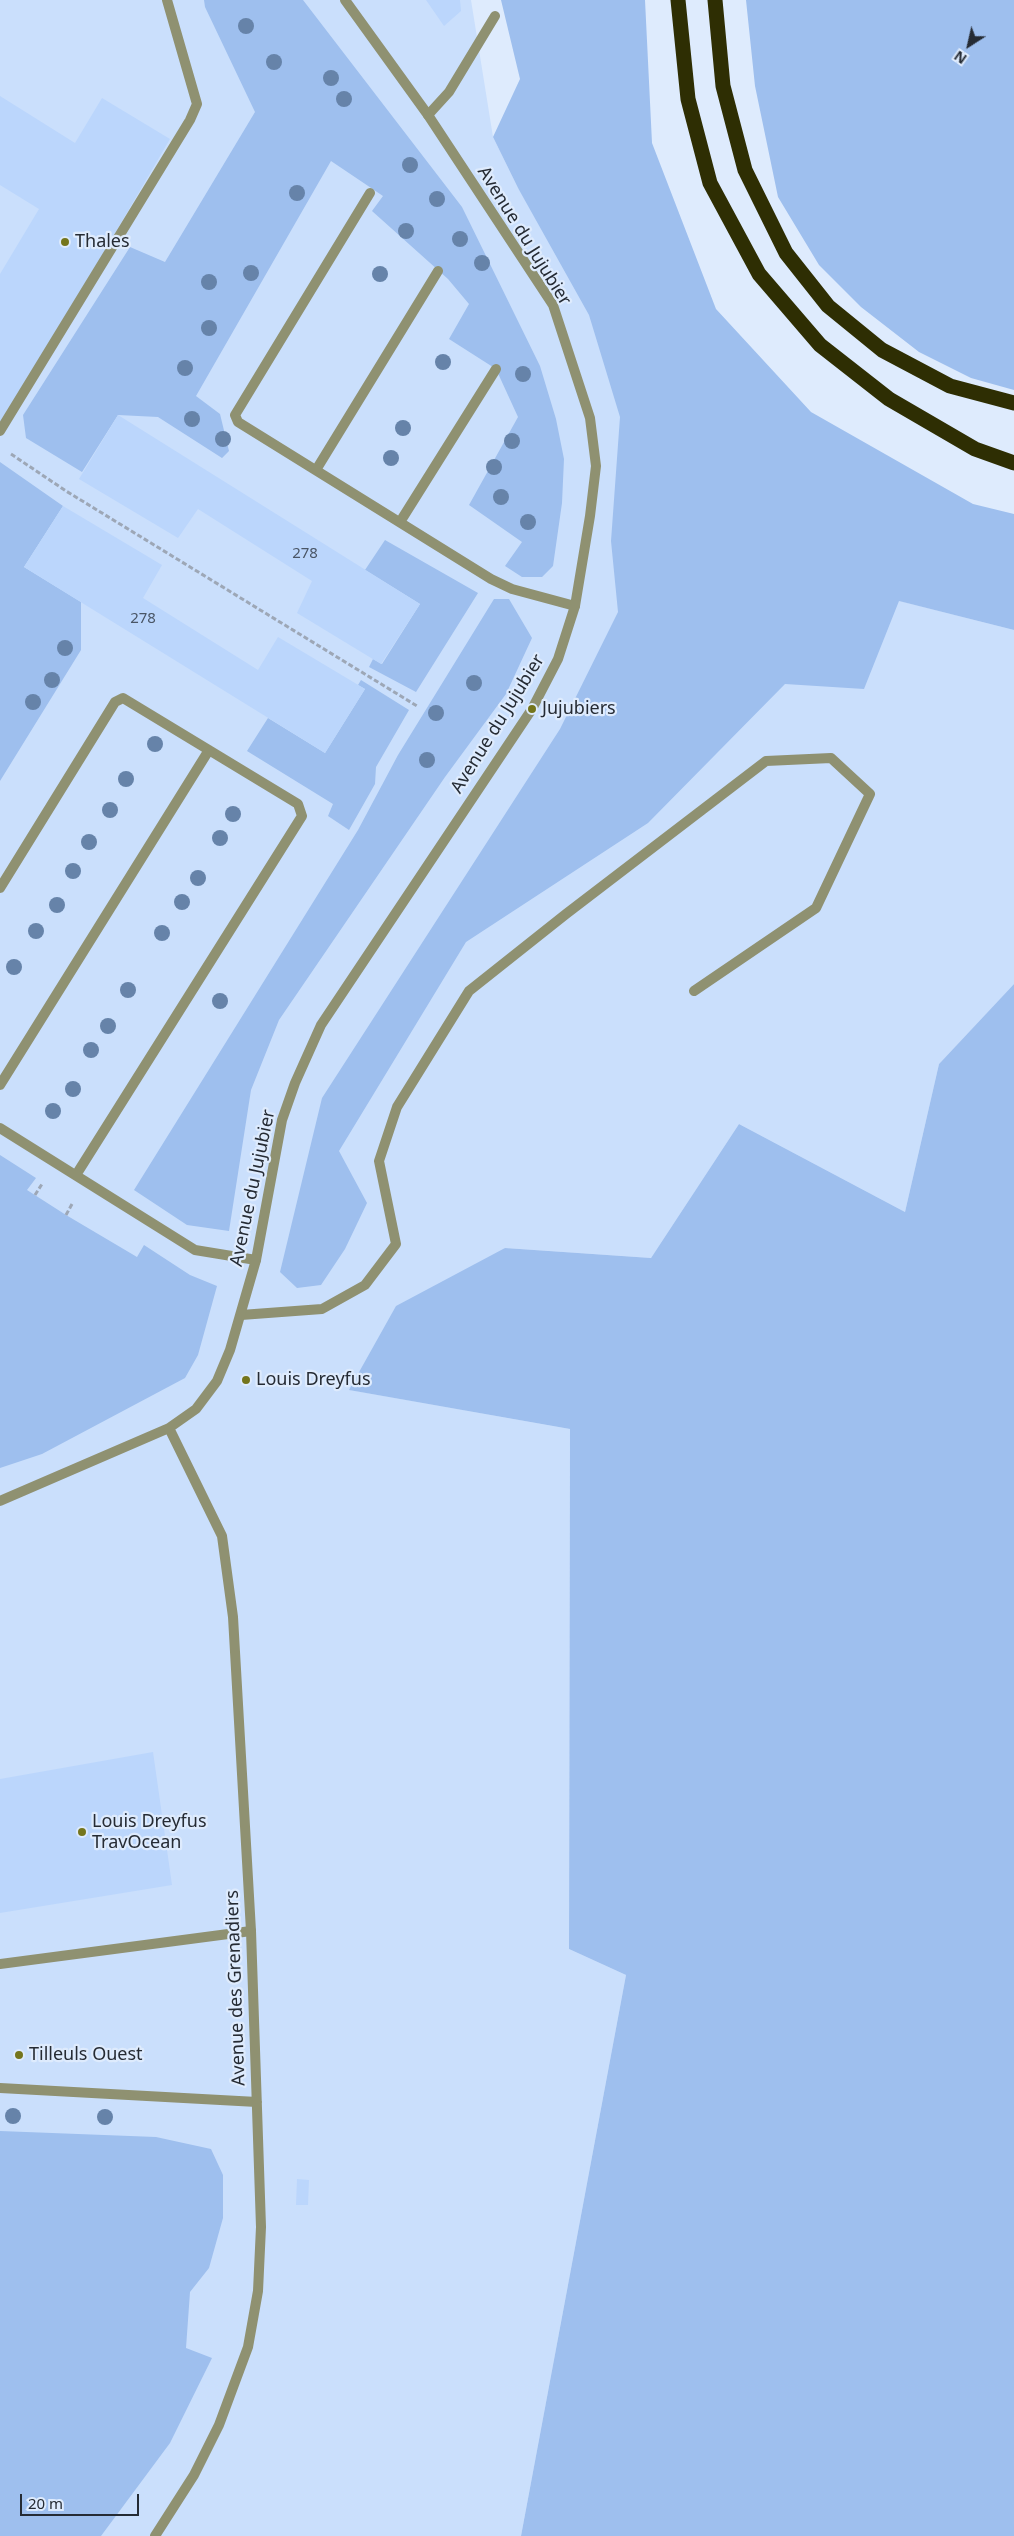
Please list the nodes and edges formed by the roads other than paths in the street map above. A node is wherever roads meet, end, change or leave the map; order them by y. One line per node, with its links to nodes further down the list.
1 (167, 0): 11 (street)
2 (345, 0): 6 (street, Avenue du Jujubier)
3 (678, 0): 12 (highway)
4 (715, 0): 10 (highway)
5 (495, 16): 6 (street)
6 (428, 115): 15 (street, Avenue du Jujubier)
7 (370, 193): 13 (street)
8 (438, 270): 13 (street)
9 (496, 369): 14 (street)
10 (1014, 403)
11 (0, 431)
12 (1014, 463)
13 (316, 470): 14 (street)
14 (400, 522): 15 (street)
15 (575, 606): 22 (street, Avenue du Jujubier)
16 (208, 750): 17 (street); 19 (street); 21 (street)
17 (0, 888)
18 (694, 992): 23 (street)
19 (0, 1084)
20 (0, 1128): 21 (street)
21 (76, 1174): 22 (street)
22 (256, 1260): 23 (street, Avenue du Jujubier)
23 (241, 1315): 24 (street, Avenue du Jujubier)
24 (169, 1428): 25 (street, Avenue du Jujubier); 26 (street, Avenue des Grenadiers)
25 (0, 1501)
26 (251, 1931): 27 (street); 29 (street, Avenue des Grenadiers)
27 (0, 1964)
28 (0, 2088): 29 (street)
29 (257, 2102): 30 (street, Avenue des Grenadiers)
30 (155, 2536)

